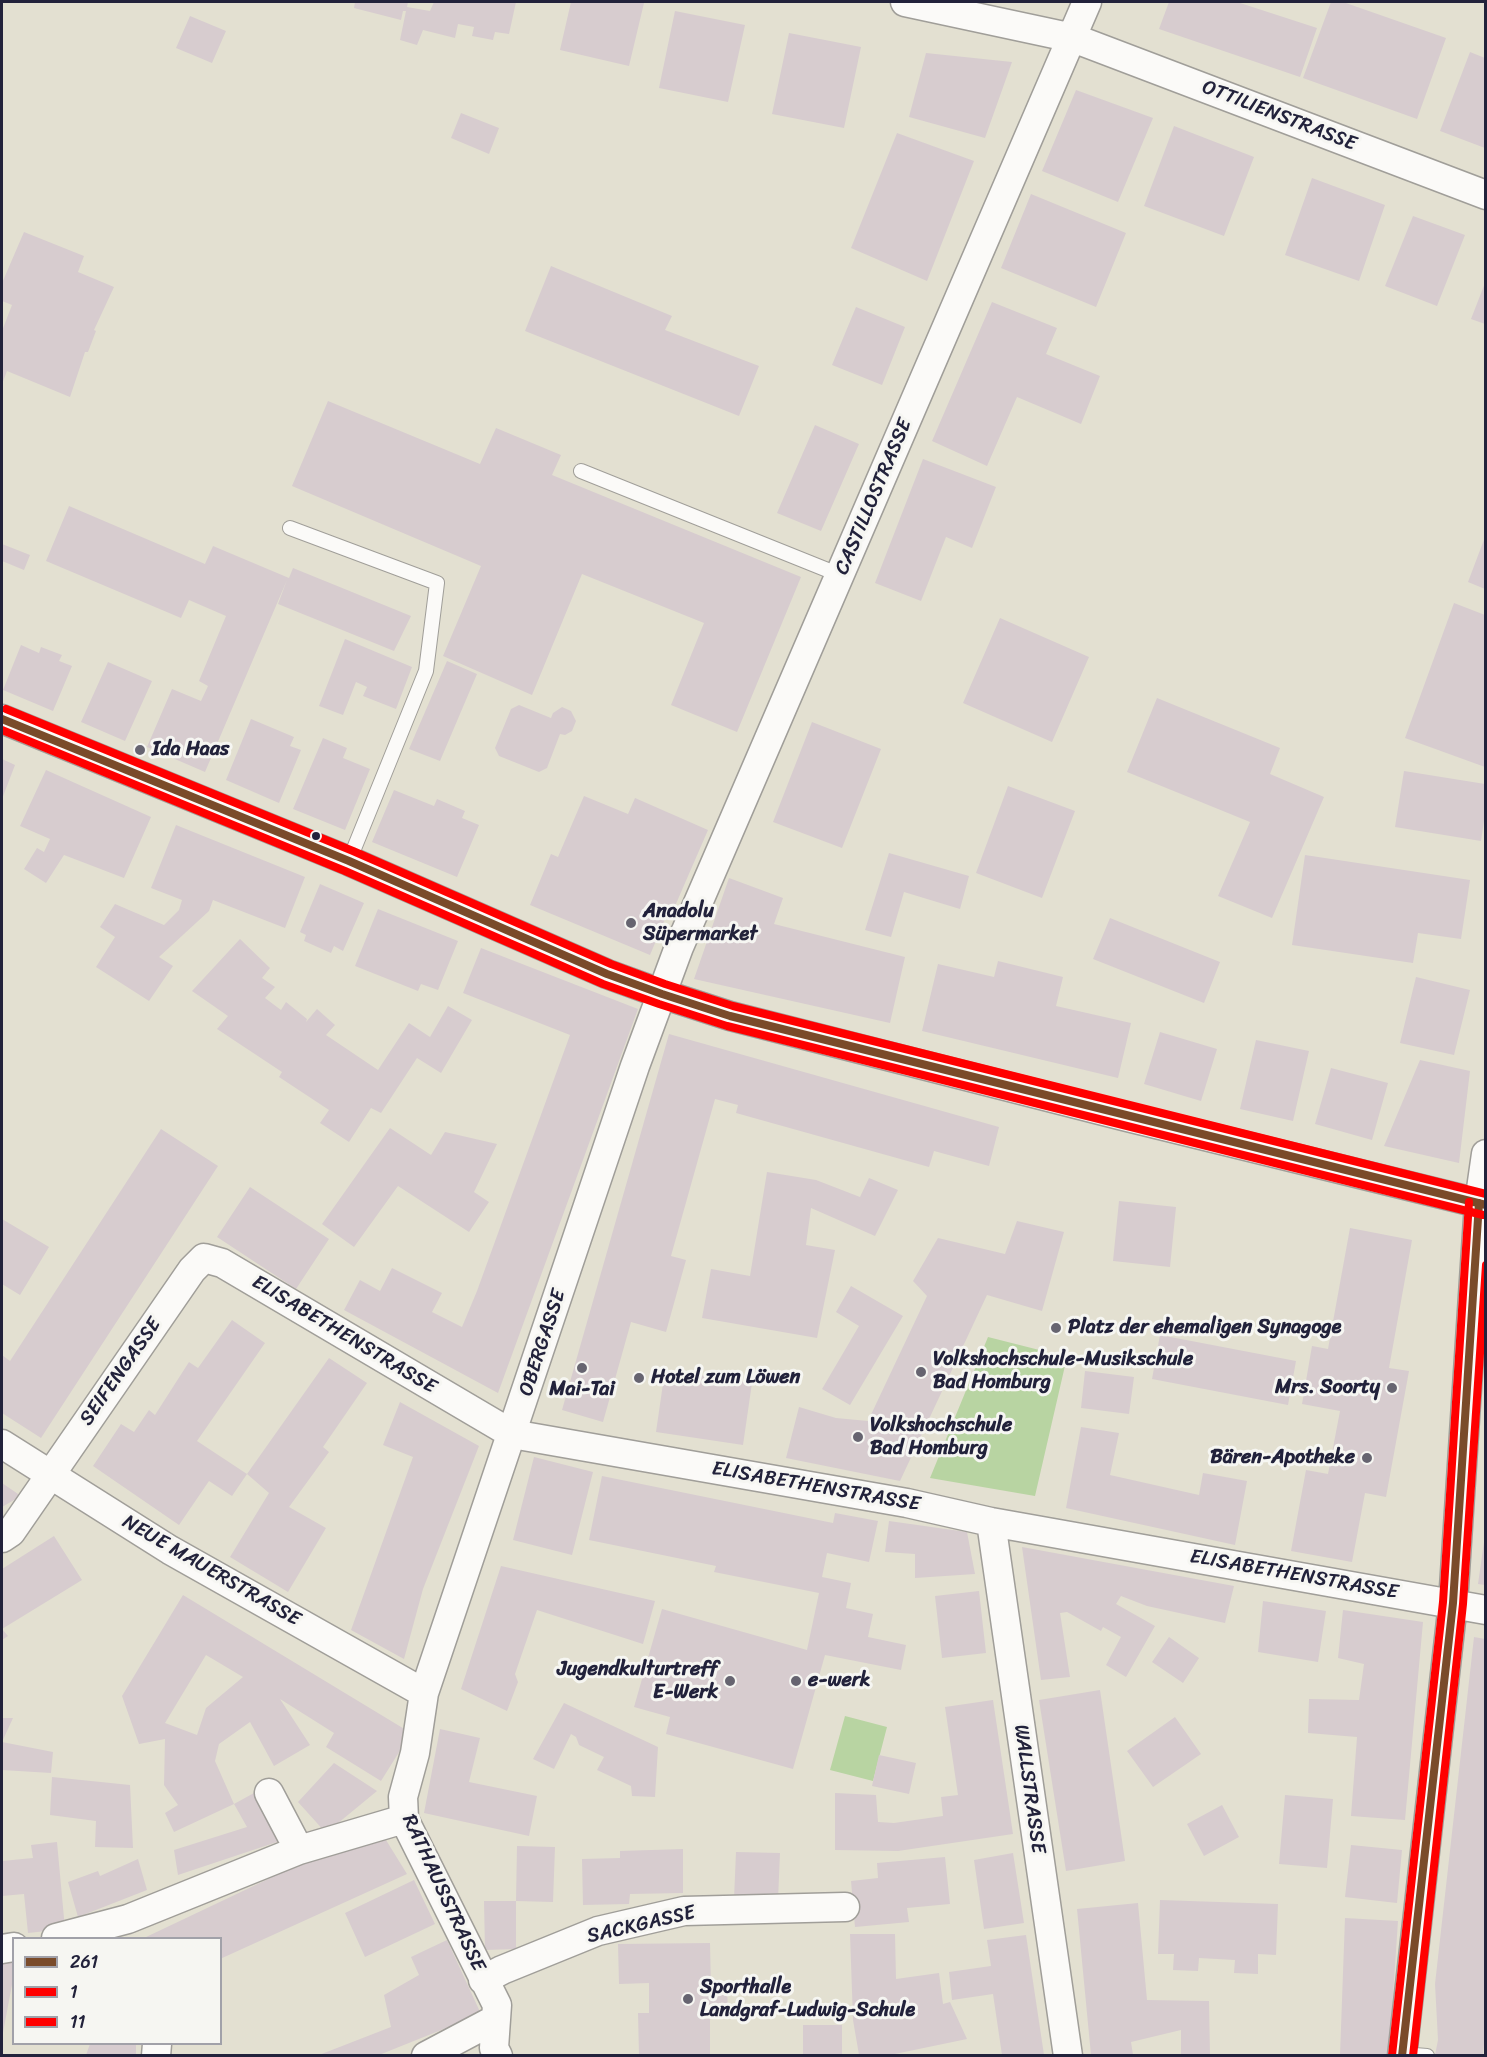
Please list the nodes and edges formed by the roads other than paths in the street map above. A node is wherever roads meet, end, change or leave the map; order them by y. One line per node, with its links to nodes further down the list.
1 (905, 2): 3 (street, OTTILIENSTRASSE)
2 (1087, 2): 3 (street, CASTILLOSTRASSE)
3 (1073, 38): 4 (street, OTTILIENSTRASSE); 7 (street, CASTILLOSTRASSE)
4 (1485, 195)
5 (581, 471): 7 (lane)
6 (290, 528): 9 (lane)
7 (840, 575): 10 (street, CASTILLOSTRASSE)
8 (2, 719): 9 (street)
9 (349, 861): 10 (street)
10 (662, 994): 12 (street); 14 (street, OBERGASSE)
11 (1485, 1154): 12 (street)
12 (1482, 1204): 19 (street)
13 (192, 1270): 14 (street, ELISABETHENSTRASSE); 16 (street, SEIFENGASSE)
14 (512, 1434): 17 (street, ELISABETHENSTRASSE); 21 (street, OBERGASSE)
15 (2, 1444): 16 (street, NEUE MAUERSTRASSE)
16 (51, 1474): 18 (street, SEIFENGASSE); 21 (street, NEUE MAUERSTRASSE)
17 (991, 1522): 19 (street, ELISABETHENSTRASSE); 32 (street, WALLSTRASSE)
18 (2, 1538)
19 (1452, 1603): 20 (street, ELISABETHENSTRASSE); 33 (street)
20 (1485, 1610)
21 (424, 1692): 23 (street, RATHAUSSTRASSE)
22 (269, 1793): 24 (street)
23 (404, 1819): 24 (street); 28 (street, RATHAUSSTRASSE)
24 (299, 1850): 26 (street)
25 (845, 1907): 28 (street, SACKGASSE)
26 (132, 1928): 27 (street)
27 (64, 1937)
28 (483, 1980): 29 (street, RATHAUSSTRASSE)
29 (494, 2020): 30 (street); 31 (street, RATHAUSSTRASSE)
30 (426, 2055)
31 (498, 2055)
32 (1068, 2055)
33 (1410, 2055)

